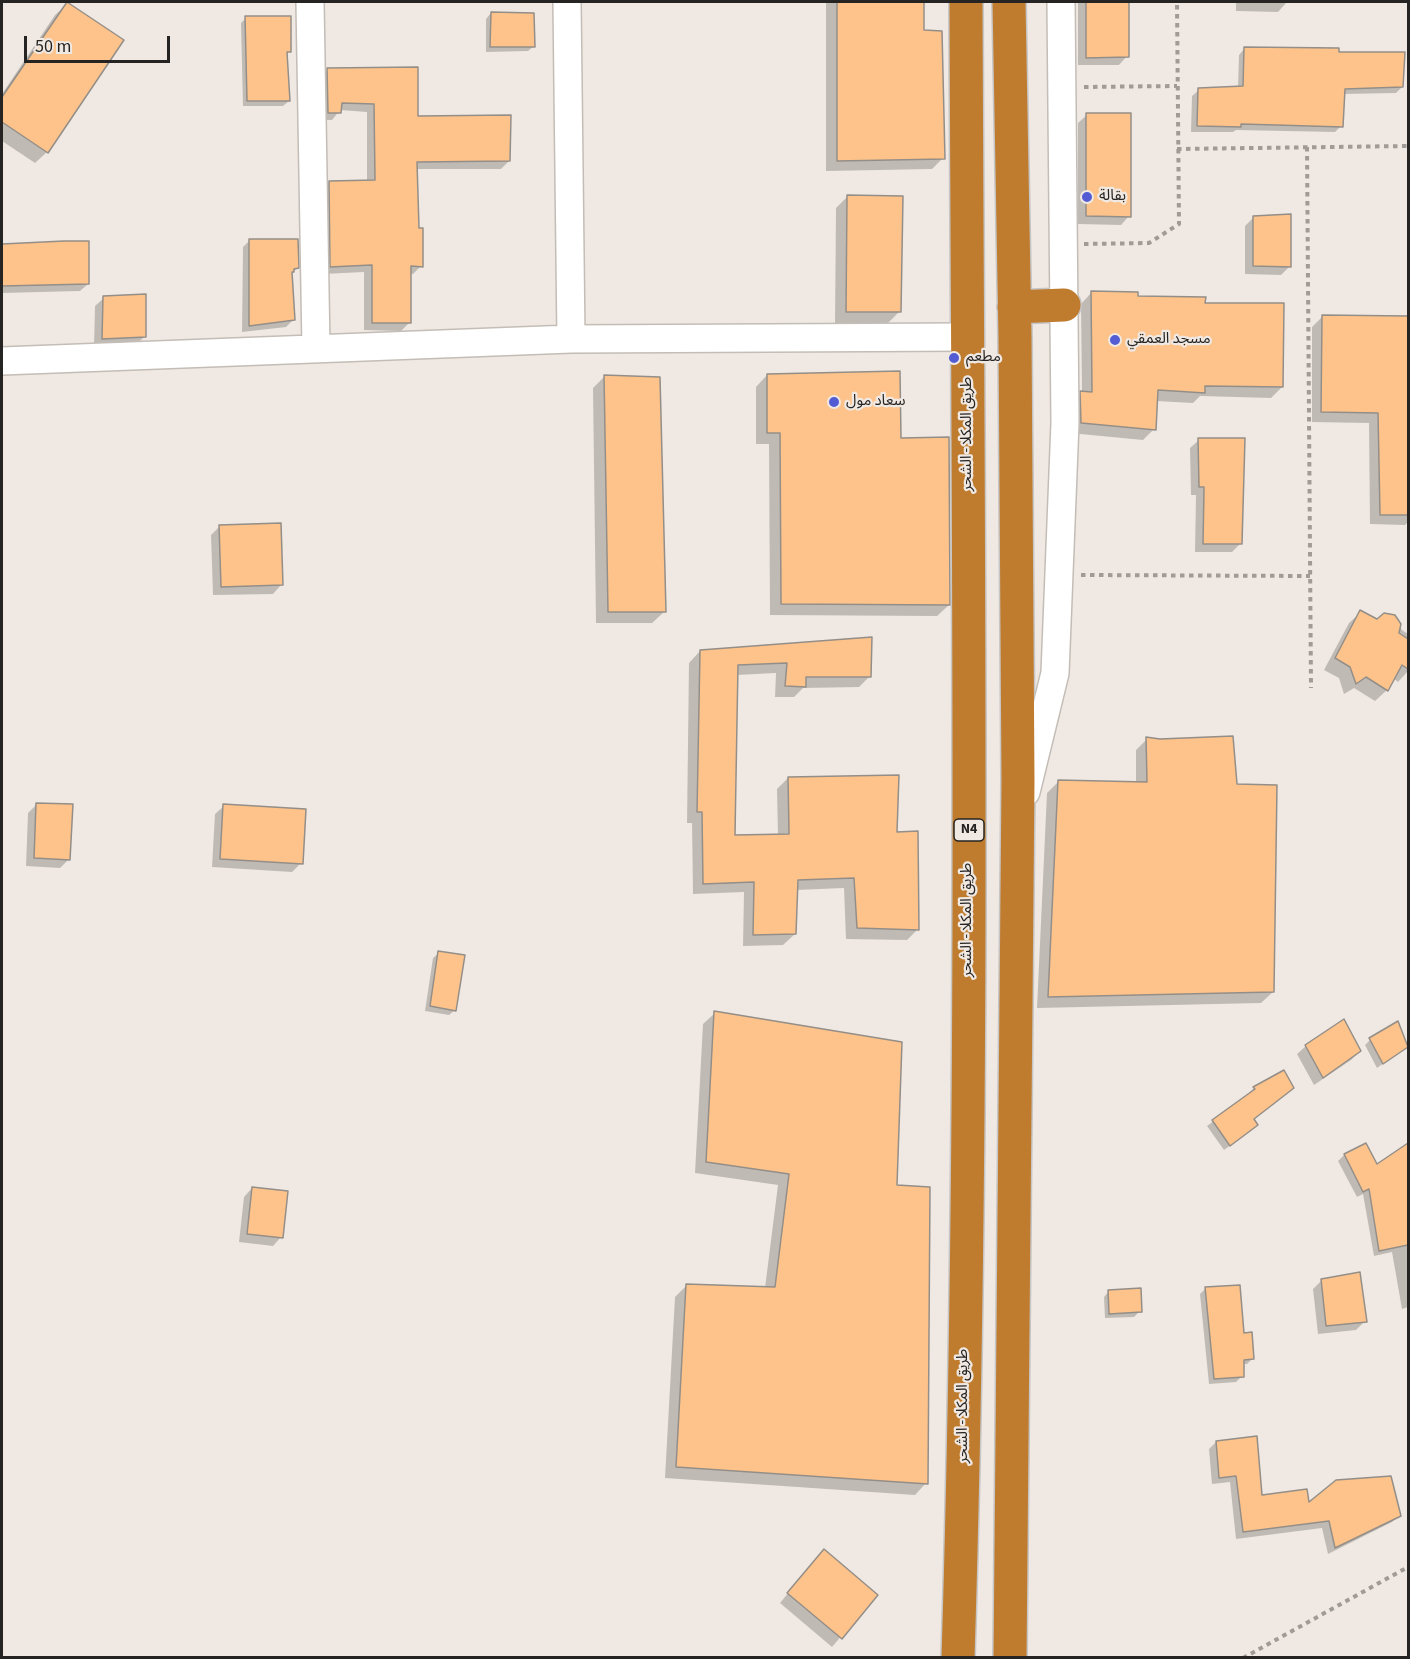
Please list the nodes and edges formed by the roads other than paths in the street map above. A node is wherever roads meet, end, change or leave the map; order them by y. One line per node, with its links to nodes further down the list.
1 (310, 2): 10 (street)
2 (567, 2): 9 (street)
3 (966, 2): 8 (highway, طريق المكلا - الشحر / N4)
4 (1009, 2): 7 (highway)
5 (1061, 2): 6 (street)
6 (1064, 304): 7 (highway); 14 (street)
7 (1014, 322): 8 (highway); 13 (highway)
8 (967, 337): 9 (street); 12 (highway, طريق المكلا - الشحر / N4)
9 (571, 339): 10 (street)
10 (316, 348): 11 (street)
11 (2, 361)
12 (969, 780): 13 (highway); 15 (highway, طريق المكلا - الشحر / N4)
13 (1018, 781): 14 (highway)
14 (1018, 825): 16 (highway)
15 (963, 1487): 16 (highway); 17 (highway, طريق المكلا - الشحر / N4)
16 (1013, 1488): 18 (highway)
17 (958, 1658)
18 (1011, 1658)

